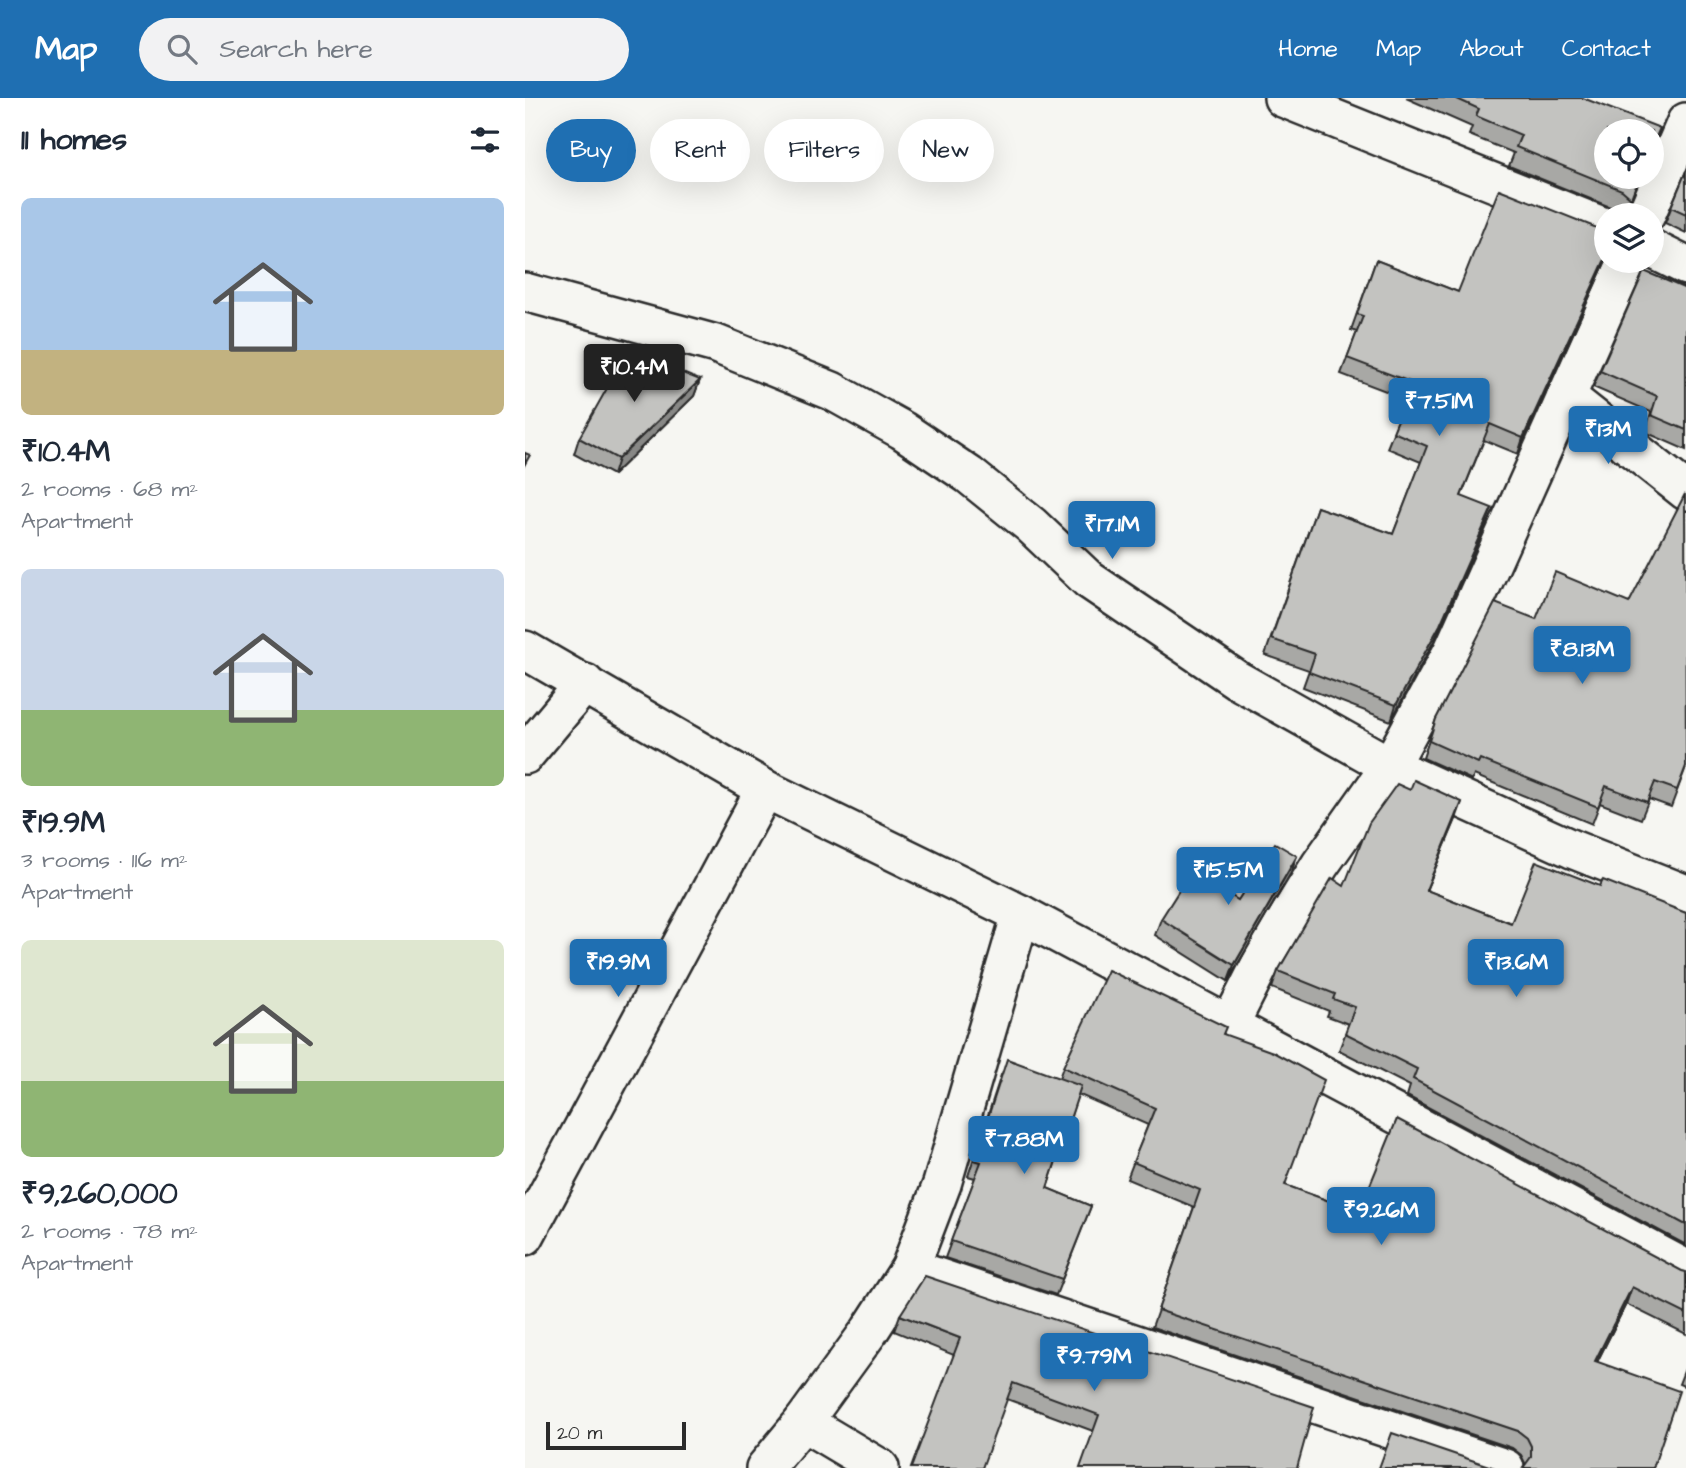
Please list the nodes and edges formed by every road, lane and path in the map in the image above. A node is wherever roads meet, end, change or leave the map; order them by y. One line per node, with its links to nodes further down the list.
1 (1283, 98): 4 (street)
2 (1686, 122): 3 (street)
3 (1652, 203)
4 (1594, 224)
5 (1664, 254): 6 (street)
6 (1686, 266)
7 (1622, 273): 9 (street)
8 (525, 292): 14 (street)
9 (1566, 396): 10 (street); 14 (street)
10 (1686, 491)
11 (525, 650): 12 (street)
12 (585, 683): 13 (street); 15 (street)
13 (525, 755)
14 (1390, 766): 16 (street); 18 (street)
15 (765, 789): 17 (street); 19 (street)
16 (1686, 894)
17 (1021, 914): 18 (street); 20 (street)
18 (1230, 1024): 21 (street)
19 (525, 1236)
20 (910, 1268): 22 (street); 25 (street)
21 (1686, 1269)
22 (803, 1422): 23 (street); 24 (street)
23 (765, 1468)
24 (880, 1468)
25 (1505, 1468)

